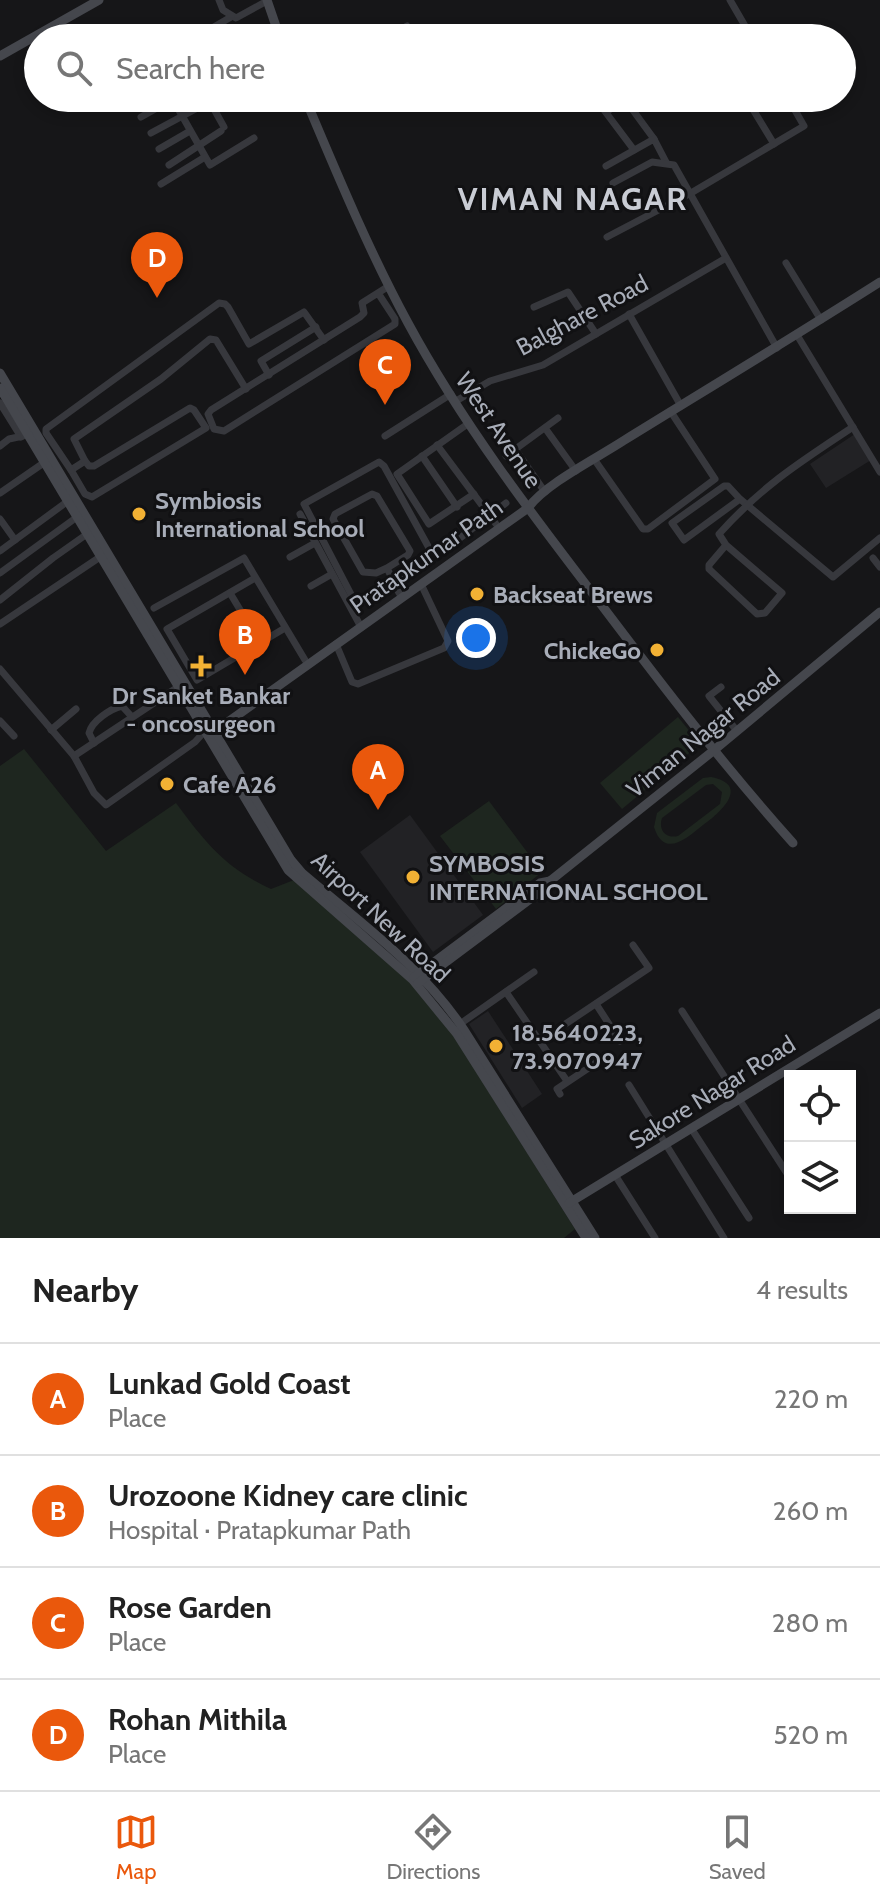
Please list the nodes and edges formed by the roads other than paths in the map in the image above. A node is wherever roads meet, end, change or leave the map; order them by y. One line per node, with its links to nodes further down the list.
1 (99, 0): 6 (street)
2 (219, 0): 5 (street)
3 (267, 0): 5 (street); 8 (street)
4 (730, 0): 9 (street)
5 (231, 17): 7 (street)
6 (57, 24)
7 (219, 24)
8 (275, 24)
9 (744, 24)
10 (24, 42): 11 (street)
11 (0, 56)
12 (150, 112): 22 (street)
13 (180, 112): 21 (street)
14 (188, 112): 21 (street)
15 (217, 112): 28 (street)
16 (311, 112): 42 (street, West Avenue)
17 (606, 112): 30 (street)
18 (634, 112): 26 (street)
19 (755, 112): 27 (street)
20 (796, 112): 27 (street)
21 (182, 115): 23 (street); 24 (street)
22 (141, 117)
23 (190, 131): 28 (street); 29 (street)
24 (151, 133)
25 (254, 138): 31 (street)
26 (654, 139): 30 (street); 32 (street)
27 (774, 144): 37 (street)
28 (199, 147): 31 (street); 33 (street)
29 (159, 149)
30 (634, 150): 34 (street)
31 (205, 157): 36 (street)
32 (666, 162): 35 (street); 37 (street)
33 (169, 165)
34 (606, 166)
35 (613, 183)
36 (161, 184)
37 (691, 193): 38 (street); 39 (street)
38 (607, 237)
39 (726, 258): 45 (street, Balghare Road); 52 (street)
40 (786, 263): 46 (street)
41 (880, 282): 46 (street)
42 (389, 286): 43 (street); 58 (street, West Avenue)
43 (378, 293): 50 (street); 64 (street)
44 (534, 307): 48 (street)
45 (629, 314): 48 (street, Balghare Road); 60 (street)
46 (821, 320): 49 (street)
47 (316, 327): 50 (street); 51 (street); 53 (street)
48 (596, 334): 58 (street, Balghare Road)
49 (797, 335): 52 (street); 63 (street)
50 (324, 340): 55 (street)
51 (249, 344): 53 (street); 74 (street)
52 (777, 348): 60 (street)
53 (261, 361): 55 (street)
54 (0, 373): 131 (street, Airport New Road)
55 (269, 375): 57 (street)
56 (0, 388): 66 (street, Airport New Road)
57 (246, 389): 64 (street); 70 (street)
58 (453, 397): 62 (street, West Avenue); 67 (street, Balghare Road)
59 (0, 403): 66 (street)
60 (676, 409): 75 (street); 75 (street)
61 (558, 418): 65 (street)
62 (469, 423): 68 (street); 87 (street, West Avenue)
63 (853, 427): 80 (street); 85 (street)
64 (209, 428): 76 (street); 78 (street)
65 (545, 428): 71 (street); 79 (street)
66 (24, 435): 69 (street); 77 (street, Airport New Road)
67 (385, 436)
68 (437, 445): 72 (street); 83 (street)
69 (0, 446)
70 (78, 448): 74 (street); 76 (street)
71 (515, 449): 73 (street); 81 (street)
72 (422, 456): 88 (street); 88 (street)
73 (506, 456)
74 (63, 458): 78 (street)
75 (594, 459): 79 (street)
76 (85, 461): 78 (street)
77 (45, 462): 82 (street); 84 (street, Airport New Road)
78 (71, 470)
79 (576, 471): 81 (street)
80 (880, 472)
81 (545, 492): 87 (street)
82 (0, 493)
83 (474, 494): 88 (street); 92 (street)
84 (68, 501): 90 (street, Airport New Road); 95 (street)
85 (743, 501): 85 (street); 94 (street); 97 (street)
86 (506, 503): 92 (street)
87 (528, 504): 92 (street, Pratapkumar Path); 103 (street, Pratapkumar Path); 134 (street, West Avenue)
88 (457, 507)
89 (300, 514): 96 (street)
90 (77, 517): 93 (street, Airport New Road); 106 (street)
91 (0, 519): 95 (street)
92 (493, 520): 99 (street); 103 (street, Pratapkumar Path)
93 (87, 534): 100 (street, Airport New Road); 113 (street)
94 (880, 538)
95 (15, 540): 98 (street)
96 (315, 543): 101 (street); 107 (street)
97 (726, 545): 97 (street)
98 (0, 551)
99 (443, 551)
100 (100, 557): 116 (street); 124 (street, Airport New Road)
101 (290, 557)
102 (873, 558): 104 (street)
103 (442, 566): 109 (street, Pratapkumar Path); 111 (street, Pratapkumar Path)
104 (880, 567)
105 (387, 568): 105 (street); 111 (street)
106 (0, 573)
107 (332, 574): 110 (street); 117 (street)
108 (255, 578): 112 (street); 114 (street); 118 (street)
109 (421, 584): 117 (street, Pratapkumar Path); 120 (street)
110 (311, 586)
111 (397, 589): 111 (street); 117 (street, Pratapkumar Path)
112 (230, 593): 119 (street); 119 (street)
113 (0, 600)
114 (154, 608)
115 (880, 612): 130 (street, Viman Nagar Road)
116 (0, 623)
117 (360, 625): 120 (street, Pratapkumar Path); 121 (street, Pratapkumar Path)
118 (285, 628): 119 (street); 121 (street)
119 (260, 643)
120 (336, 644): 123 (street, Pratapkumar Path)
121 (305, 660): 123 (street, Pratapkumar Path)
122 (0, 669): 129 (street)
123 (292, 672): 131 (street, Pratapkumar Path)
124 (178, 687): 127 (street); 131 (street, Airport New Road)
125 (721, 687): 130 (street)
126 (76, 709): 129 (street)
127 (132, 717): 133 (street); 133 (street)
128 (0, 721): 132 (street)
129 (51, 730): 135 (street)
130 (737, 731): 134 (street, Viman Nagar Road)
131 (209, 732): 135 (street); 139 (street, Airport New Road)
132 (14, 736)
133 (94, 743): 135 (street)
134 (713, 751): 136 (street, West Avenue); 139 (street, Viman Nagar Road)
135 (74, 756)
136 (793, 843)
137 (633, 945): 141 (street)
138 (534, 972): 140 (street)
139 (417, 979): 144 (street, Airport New Road); 156 (street, Airport New Road)
140 (506, 992): 144 (street); 145 (street)
141 (596, 1004): 145 (street); 146 (street)
142 (682, 1011): 151 (street)
143 (880, 1013): 151 (street, Sakore Nagar Road)
144 (460, 1024): 156 (street, Airport New Road)
145 (540, 1041): 148 (street)
146 (620, 1041)
147 (605, 1057): 148 (street)
148 (567, 1081): 150 (street)
149 (629, 1085): 153 (street)
150 (560, 1094)
151 (739, 1099): 152 (street, Sakore Nagar Road); 154 (street)
152 (691, 1128): 153 (street, Sakore Nagar Road); 157 (street)
153 (665, 1144): 155 (street, Sakore Nagar Road); 161 (street)
154 (784, 1169)
155 (615, 1175): 156 (street, Sakore Nagar Road); 160 (street)
156 (569, 1203): 158 (street, Airport New Road); 159 (street, Airport New Road)
157 (749, 1218)
158 (586, 1238)
159 (595, 1238)
160 (655, 1238)
161 (724, 1238)

